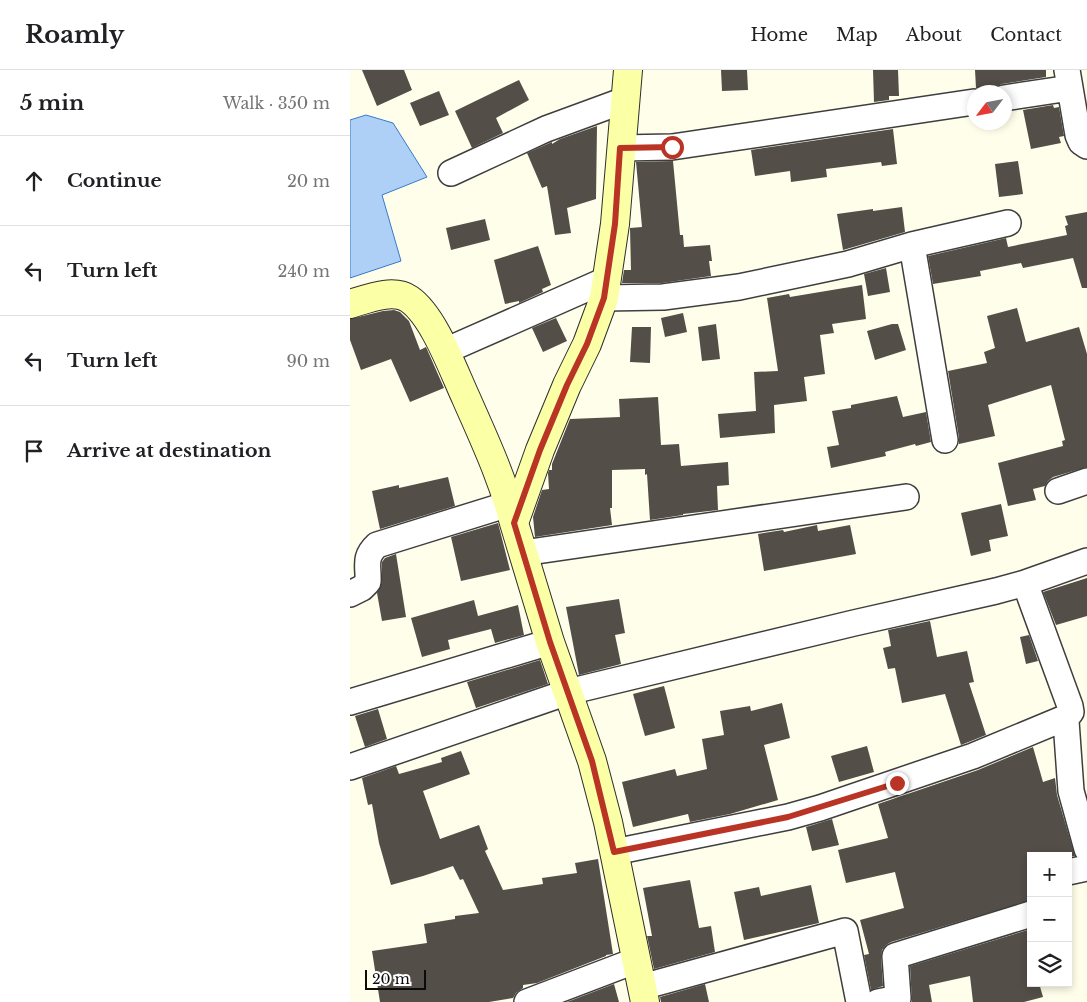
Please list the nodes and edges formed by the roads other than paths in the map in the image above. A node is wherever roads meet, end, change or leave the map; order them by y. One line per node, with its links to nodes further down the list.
1 (628, 70): 4 (street)
2 (1072, 75): 3 (street); 6 (street)
3 (1012, 95)
4 (625, 100): 7 (street); 8 (street)
5 (967, 103): 7 (street)
6 (1087, 146)
7 (620, 148): 11 (street)
8 (452, 173)
9 (1008, 223): 10 (street)
10 (912, 244): 11 (street); 14 (street)
11 (605, 289): 13 (street); 18 (street)
12 (350, 304): 13 (street)
13 (445, 351): 18 (street)
14 (944, 440)
15 (1087, 482): 16 (street)
16 (1058, 491)
17 (906, 497): 19 (street)
18 (511, 513): 19 (street); 22 (street)
19 (523, 553): 23 (street)
20 (1087, 561): 21 (street)
21 (1025, 583): 24 (street); 26 (street)
22 (350, 594)
23 (550, 642): 24 (street); 25 (street)
24 (568, 692): 27 (street); 30 (street)
25 (350, 702)
26 (1068, 717): 28 (street); 30 (street)
27 (350, 767)
28 (1079, 789): 29 (street)
29 (1087, 849)
30 (614, 852): 34 (street)
31 (1087, 868): 32 (street)
32 (1072, 871)
33 (1027, 915): 38 (street)
34 (637, 960): 35 (street); 36 (street)
35 (644, 994): 37 (street)
36 (527, 1002)
37 (859, 1002)
38 (878, 1002)

